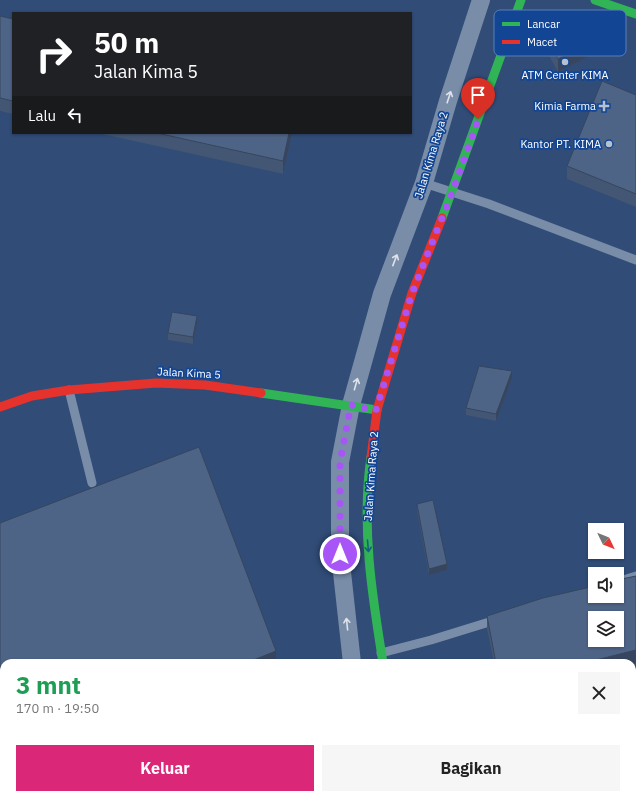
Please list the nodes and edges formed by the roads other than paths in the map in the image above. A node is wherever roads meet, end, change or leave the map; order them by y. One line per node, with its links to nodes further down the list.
1 (482, 0): 9 (street, Jalan Kima Raya 2, one-way to 1)
2 (521, 0): 4 (street, Jalan Kima Raya 2)
3 (595, 0): 5 (street)
4 (517, 10)
5 (624, 10)
6 (626, 11): 7 (street)
7 (636, 14)
8 (501, 56): 10 (street, Jalan Kima Raya 2)
9 (424, 183): 10 (lane); 13 (street, Jalan Kima Raya 2, one-way to 9)
10 (452, 193): 11 (lane); 15 (street, Jalan Kima Raya 2)
11 (636, 260)
12 (69, 390): 13 (street, Jalan Kima 5); 14 (street, Jalan Kima 5); 16 (lane)
13 (351, 405): 15 (street, Jalan Kima 5); 21 (street, Jalan Kima Raya 2, one-way to 13)
14 (0, 407)
15 (376, 410): 20 (street, Jalan Kima Raya 2, one-way to 20)
16 (92, 483)
17 (636, 576): 18 (lane)
18 (624, 580)
19 (506, 616): 20 (lane)
20 (381, 653): 22 (street, Jalan Kima Raya 2)
21 (352, 659)
22 (382, 659)

